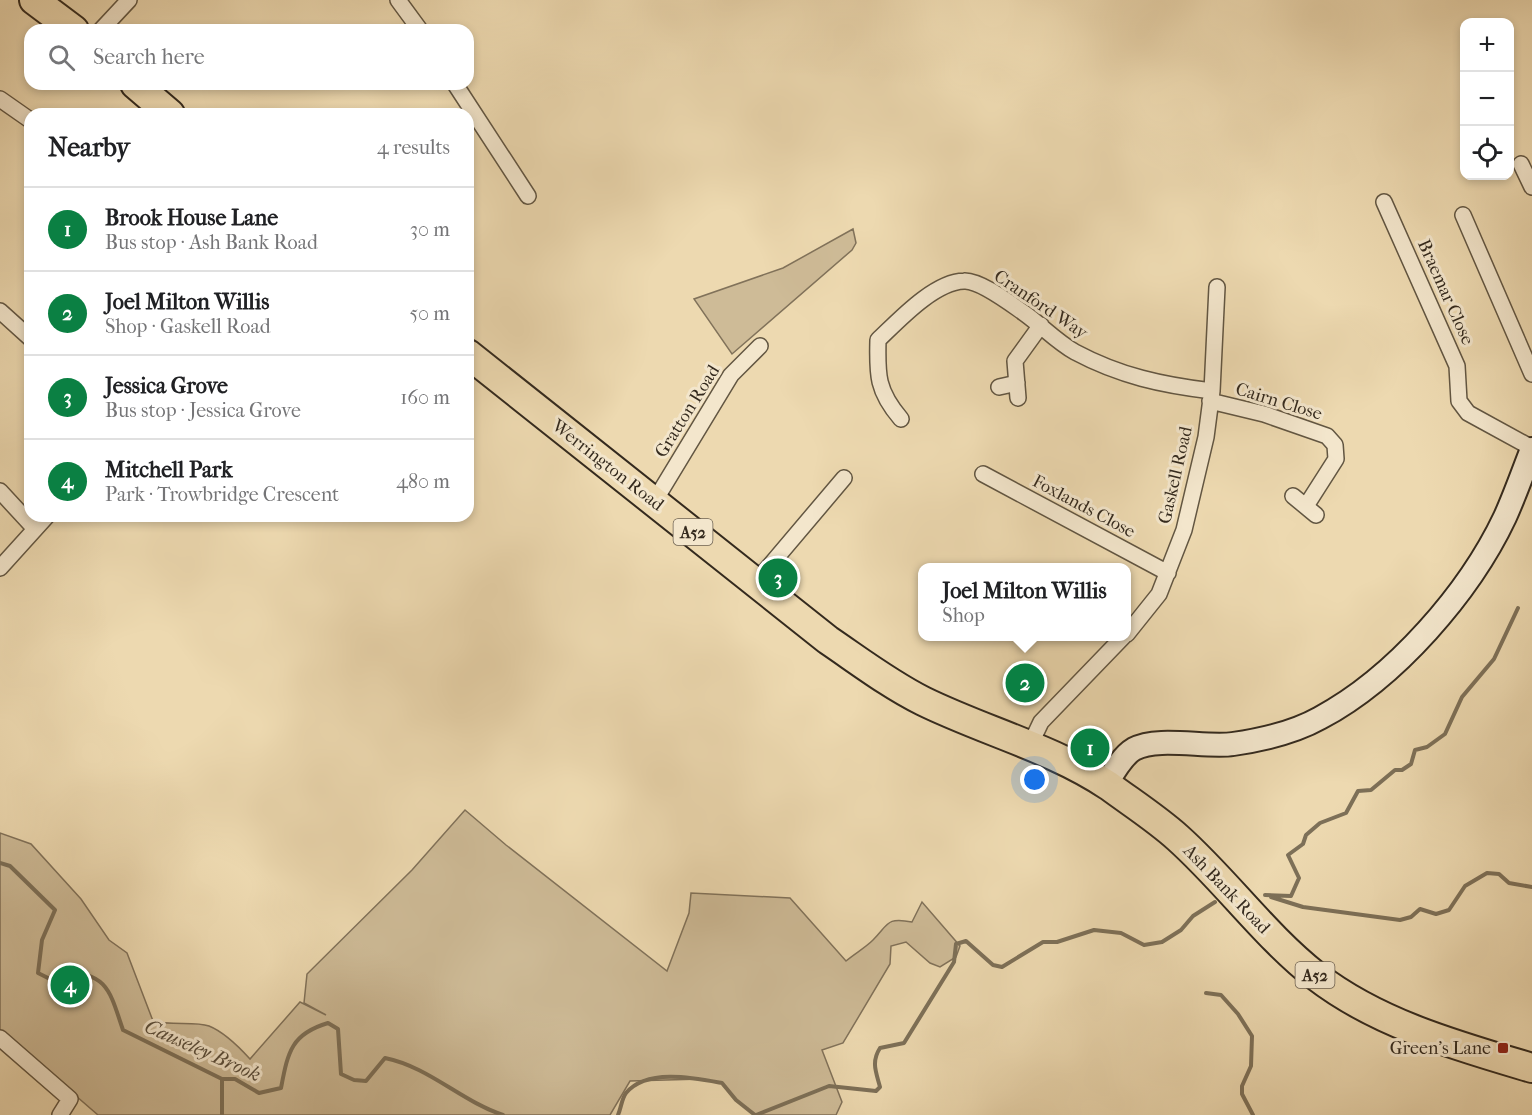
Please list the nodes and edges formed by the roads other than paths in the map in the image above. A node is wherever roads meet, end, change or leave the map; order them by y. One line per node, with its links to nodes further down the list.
1 (34, 0): 4 (highway)
2 (129, 0): 5 (street)
3 (398, 0): 6 (street)
4 (66, 24)
5 (107, 24)
6 (416, 24)
7 (142, 90): 10 (highway)
8 (459, 90): 11 (street)
9 (0, 99): 13 (street)
10 (163, 108)
11 (471, 108)
12 (474, 113): 16 (street)
13 (24, 116)
14 (1521, 164): 15 (street)
15 (1532, 187)
16 (528, 196)
17 (1384, 202): 29 (street, Braemar Close)
18 (1463, 214): 25 (street)
19 (1217, 287): 27 (street, Gaskell Road)
20 (0, 311): 22 (street)
21 (1041, 325): 26 (street); 27 (street, Cranford Way); 28 (street, Cranford Way)
22 (24, 333)
23 (760, 346): 34 (street, Gratton Road)
24 (474, 359): 34 (highway, Werrington Road / A52)
25 (1532, 374)
26 (999, 387)
27 (1211, 396): 33 (street, Cairn Close); 40 (street, Gaskell Road)
28 (902, 419)
29 (1532, 449): 46 (street)
30 (982, 474): 40 (street, Foxlands Close)
31 (844, 478): 41 (street)
32 (0, 490): 35 (street)
33 (1293, 496)
34 (654, 502): 41 (highway, Werrington Road / A52)
35 (24, 517)
36 (29, 522): 38 (street)
37 (41, 522): 38 (street)
38 (35, 529): 39 (street)
39 (0, 568)
40 (1168, 573): 42 (street, Gaskell Road)
41 (756, 582): 44 (highway, Werrington Road / A52)
42 (1131, 629)
43 (1120, 641): 45 (street, Gaskell Road)
44 (924, 701): 45 (highway, Ash Bank Road / A52)
45 (1030, 745): 46 (highway, Ash Bank Road / A52)
46 (1106, 784): 48 (highway, Ash Bank Road / A52)
47 (0, 1038): 49 (street)
48 (1532, 1068)
49 (60, 1115)

